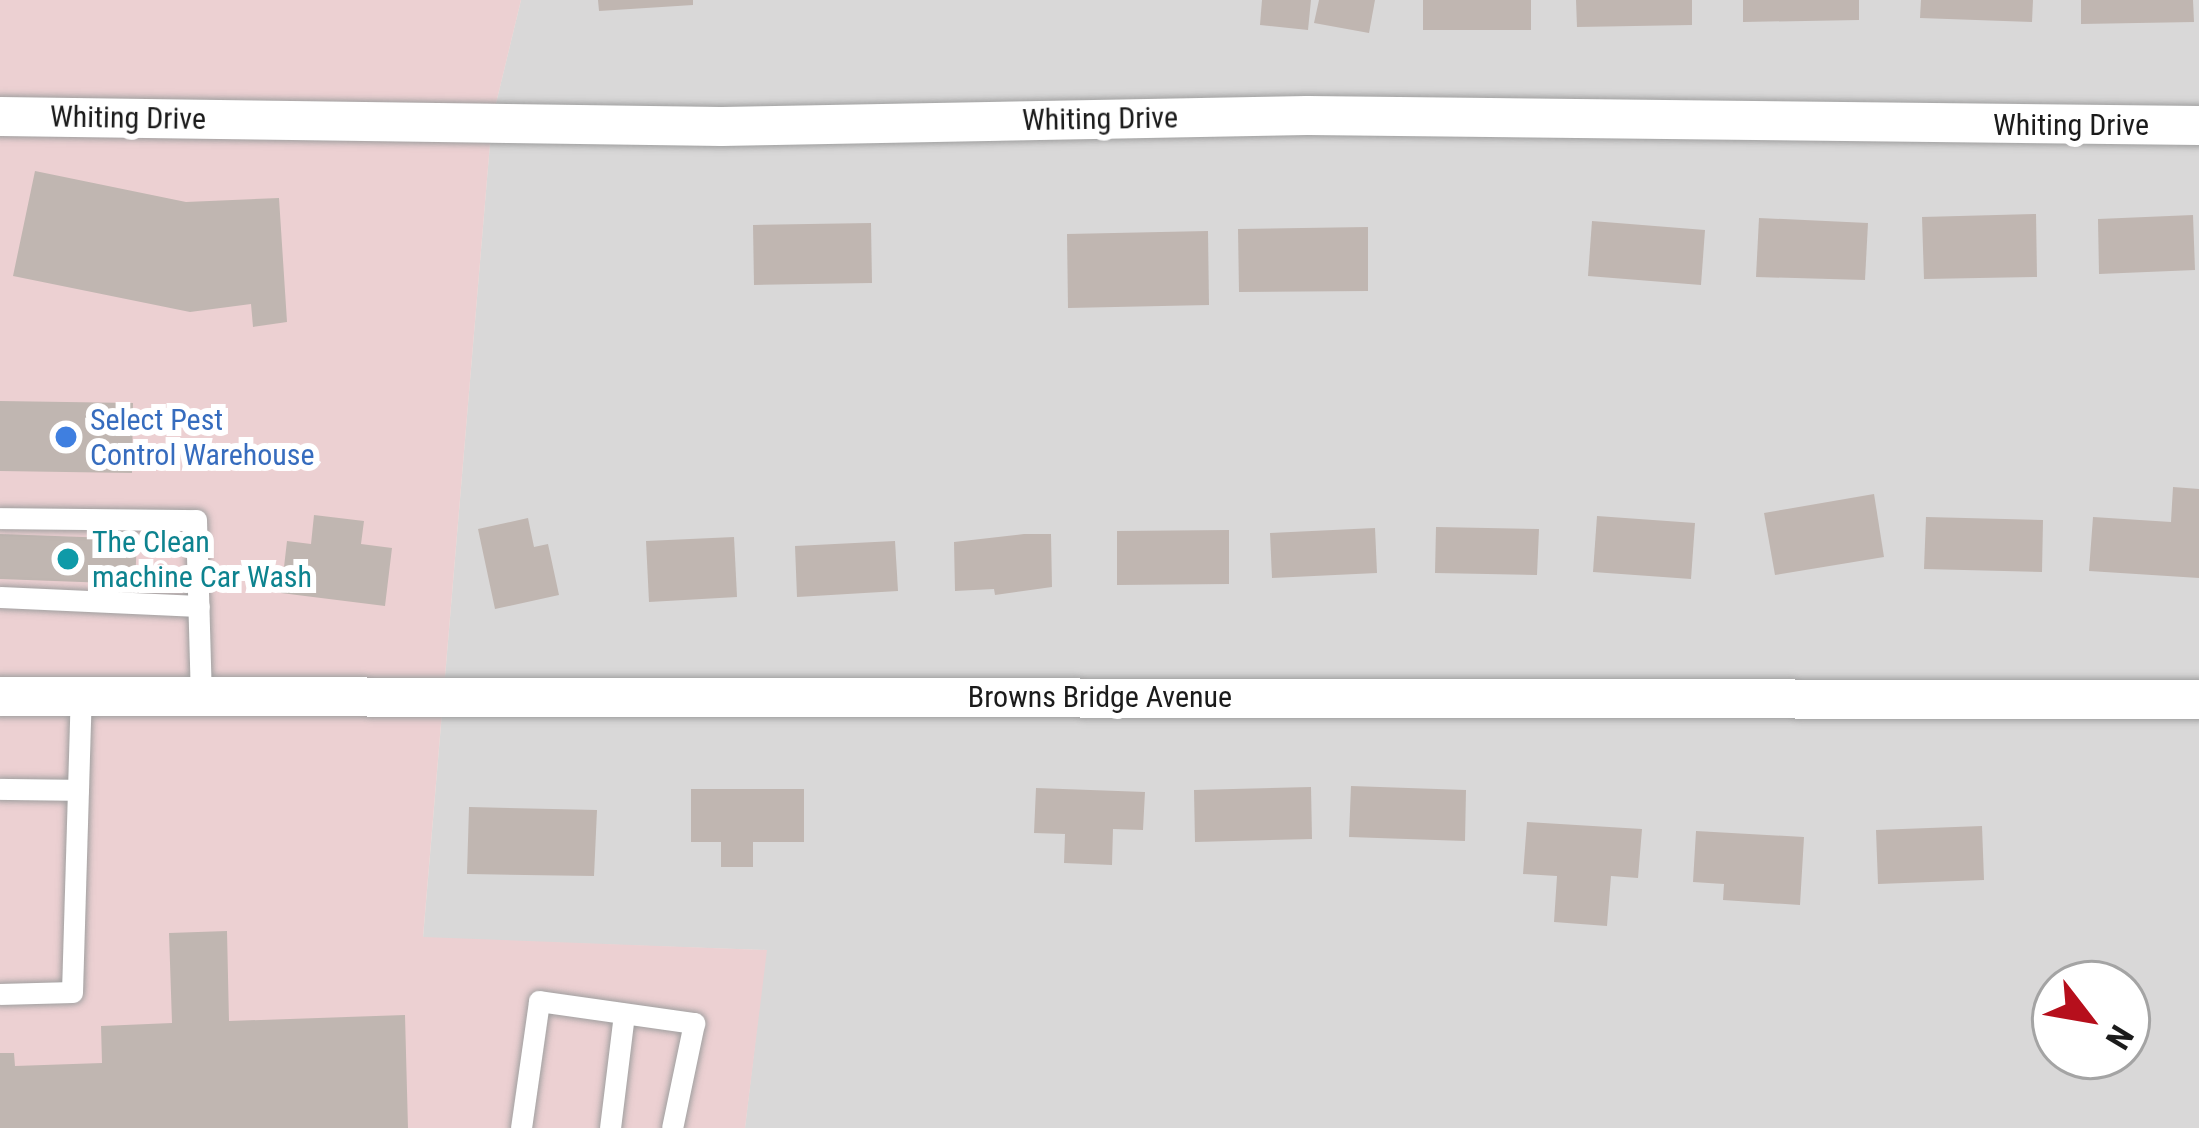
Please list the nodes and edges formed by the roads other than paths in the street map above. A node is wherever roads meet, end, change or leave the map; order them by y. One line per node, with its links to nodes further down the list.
1 (0, 116): 2 (street, Whiting Drive)
2 (2199, 124)
3 (0, 518): 5 (lane)
4 (0, 597): 5 (lane)
5 (199, 606): 8 (lane)
6 (0, 696): 7 (street, Browns Bridge Avenue)
7 (81, 696): 8 (street, Browns Bridge Avenue); 11 (lane)
8 (201, 696): 9 (street, Browns Bridge Avenue)
9 (2199, 699)
10 (0, 789): 11 (lane)
11 (78, 790): 12 (lane)
12 (0, 994)
13 (624, 1014): 14 (lane); 15 (lane); 16 (lane)
14 (521, 1128)
15 (610, 1128)
16 (672, 1128)

